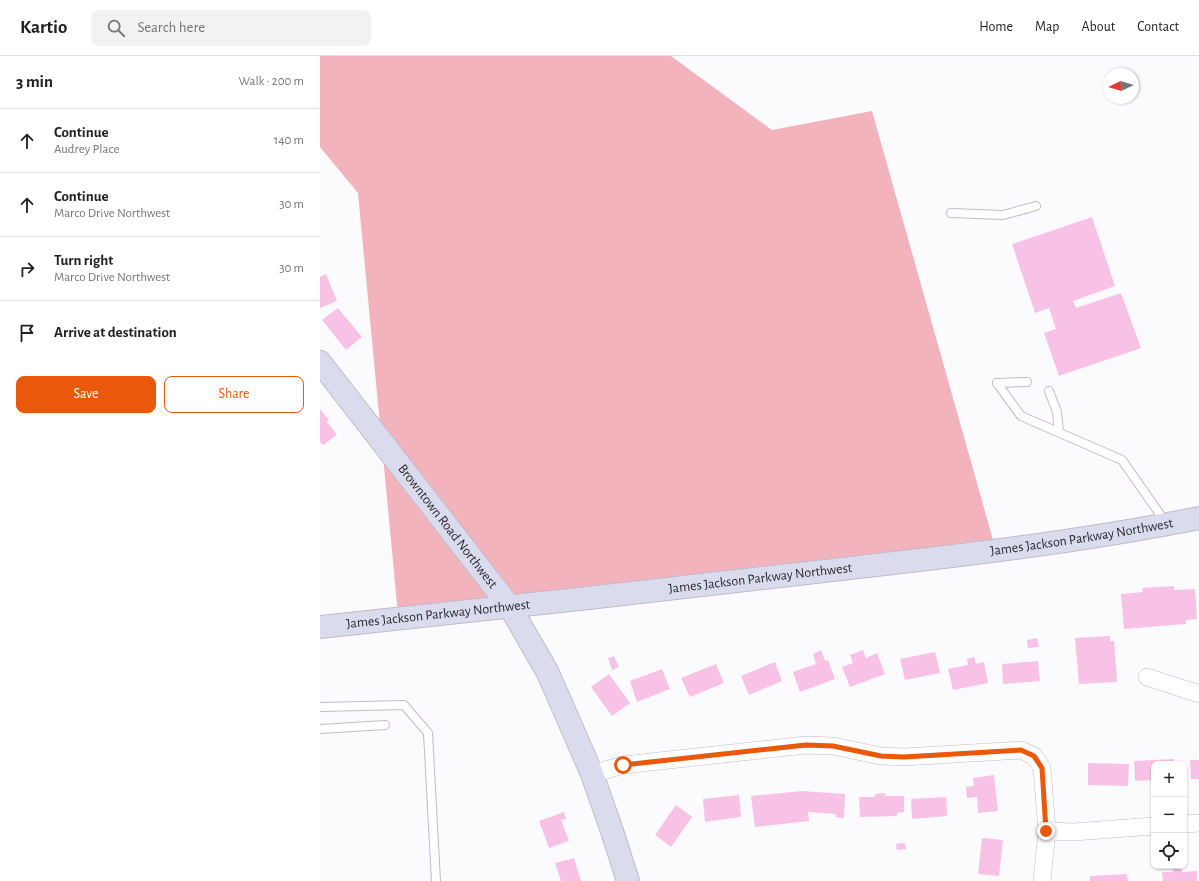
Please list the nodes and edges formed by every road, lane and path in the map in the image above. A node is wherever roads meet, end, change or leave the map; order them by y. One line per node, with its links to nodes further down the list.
1 (1036, 206): 2 (lane)
2 (951, 213)
3 (320, 362): 9 (main road, Browntown Road Northwest)
4 (1027, 382): 6 (lane)
5 (1049, 391): 6 (lane)
6 (1059, 432): 8 (lane)
7 (1199, 518): 8 (main road, James Jackson Parkway Northwest)
8 (1167, 524): 9 (main road, James Jackson Parkway Northwest)
9 (510, 607): 10 (main road, James Jackson Parkway Northwest); 16 (main road, Browntown Road Northwest)
10 (320, 627)
11 (1147, 677): 12 (street)
12 (1199, 694)
13 (320, 708): 21 (lane)
14 (385, 725): 15 (lane)
15 (320, 729)
16 (592, 774): 20 (street); 22 (main road, Browntown Road Northwest)
17 (1199, 823): 18 (street)
18 (1187, 824)
19 (1151, 826): 20 (street)
20 (1046, 831): 23 (street)
21 (436, 881)
22 (628, 881)
23 (1042, 881)

